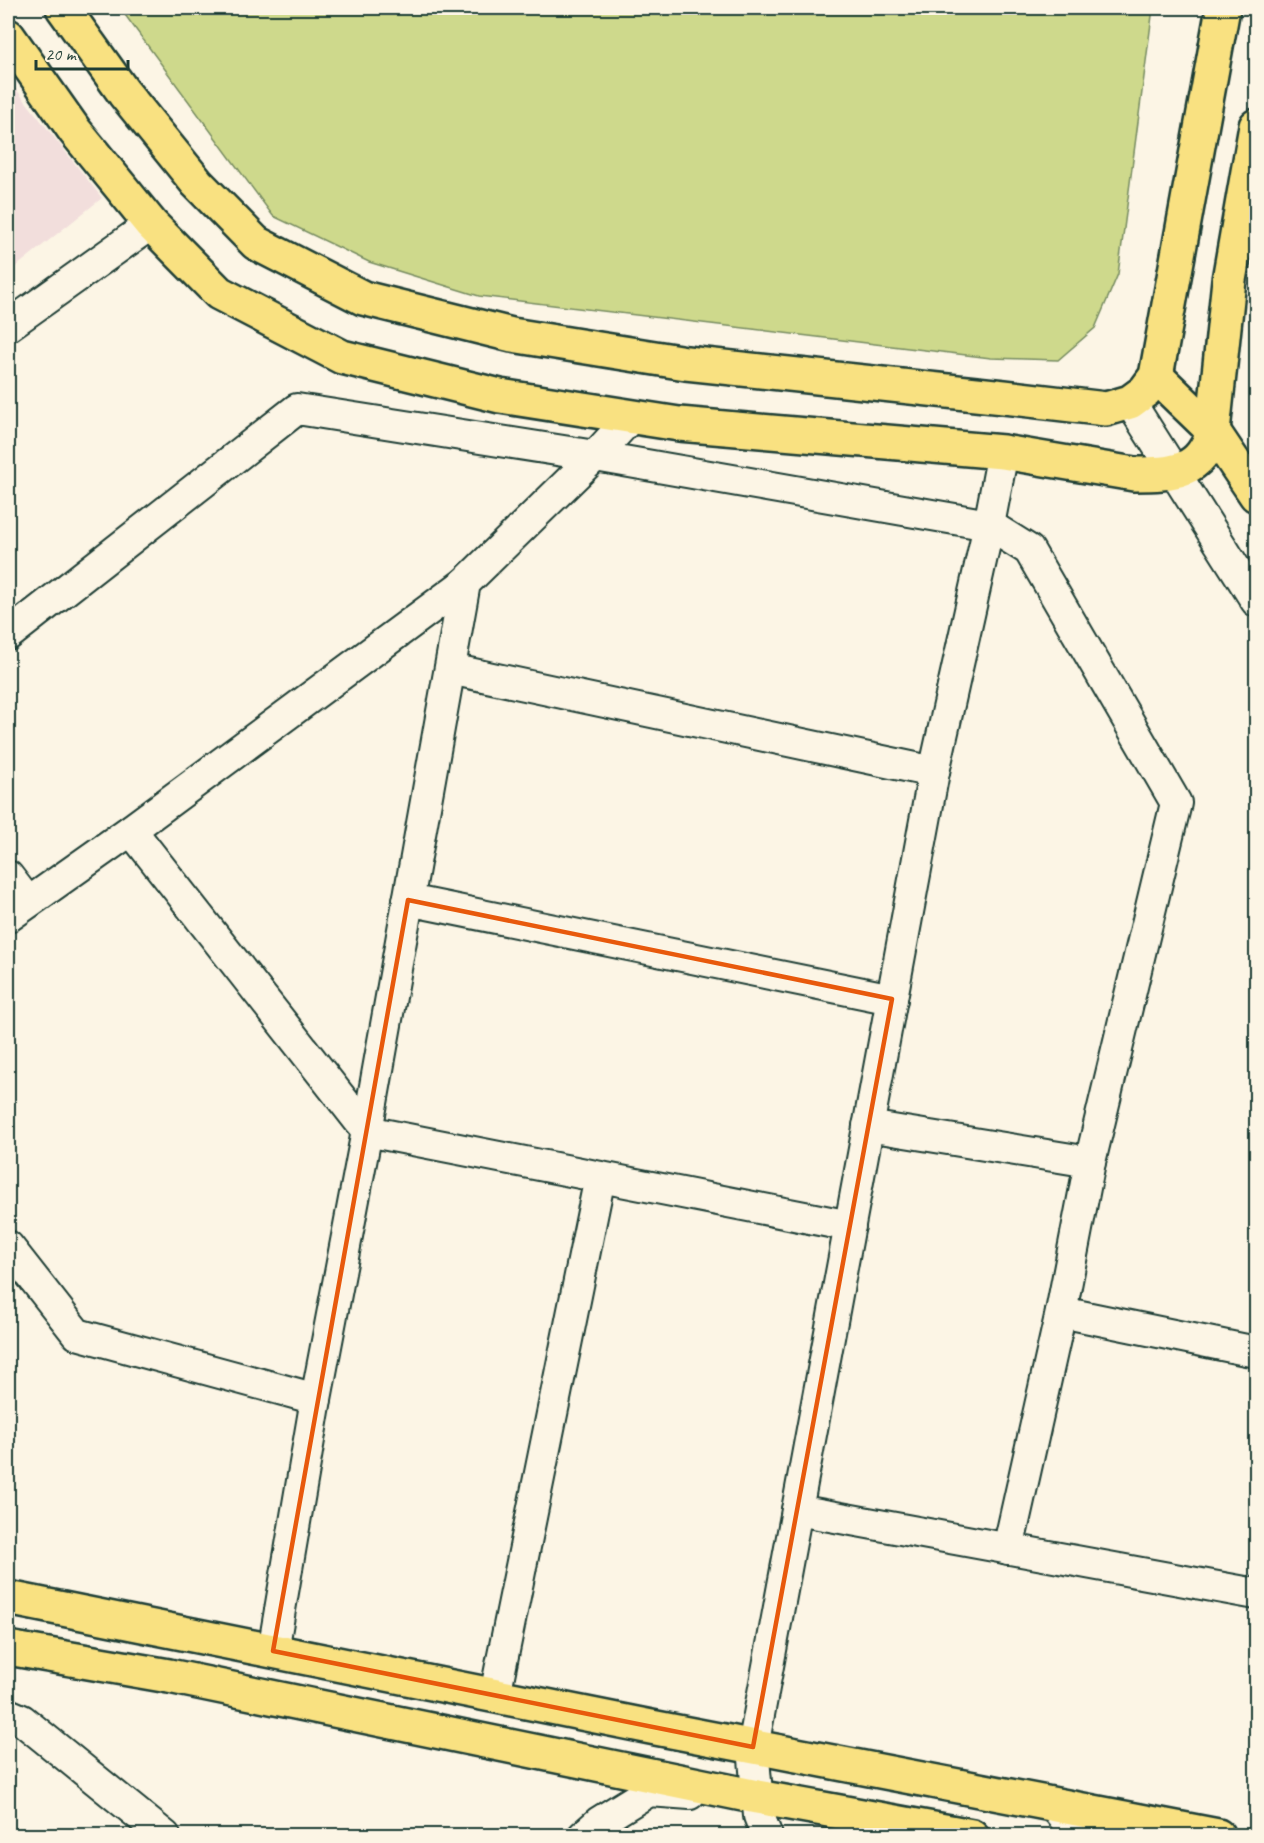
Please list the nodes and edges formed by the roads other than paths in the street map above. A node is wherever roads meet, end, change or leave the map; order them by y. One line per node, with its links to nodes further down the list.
1 (63, 8): 8 (main road)
2 (1223, 8): 7 (main road)
3 (8, 36): 5 (main road)
4 (1257, 126): 10 (main road)
5 (151, 224): 6 (street); 9 (main road)
6 (8, 326)
7 (1156, 376): 8 (main road); 10 (main road)
8 (1130, 402): 13 (street)
9 (630, 417): 11 (main road); 12 (street)
10 (1213, 431): 13 (main road); 14 (main road)
11 (1004, 452): 13 (main road); 15 (street)
12 (595, 456): 15 (street); 16 (street); 18 (street)
13 (1174, 472): 17 (street)
14 (1257, 495)
15 (989, 525): 20 (street); 28 (street)
16 (465, 584): 19 (street); 21 (street)
17 (1257, 601)
18 (8, 635)
19 (450, 669): 20 (street); 23 (street)
20 (934, 772): 25 (street)
21 (131, 830): 24 (street); 27 (street)
22 (8, 876): 24 (street)
23 (408, 900): 25 (street); 27 (street)
24 (18, 910)
25 (892, 999): 26 (street)
26 (868, 1126): 28 (street); 30 (street)
27 (367, 1131): 29 (street); 34 (street)
28 (1090, 1162): 32 (street)
29 (600, 1177): 30 (street); 41 (street)
30 (850, 1226): 35 (street)
31 (8, 1246): 34 (street)
32 (1061, 1312): 33 (street); 36 (street)
33 (1257, 1352)
34 (316, 1398): 40 (street)
35 (797, 1510): 36 (street); 43 (street)
36 (1008, 1549): 37 (street)
37 (1257, 1594)
38 (8, 1598): 40 (main road)
39 (8, 1648): 45 (main road)
40 (273, 1651): 41 (main road)
41 (495, 1695): 43 (main road)
42 (8, 1714): 46 (street)
43 (753, 1747): 44 (main road); 45 (street)
44 (1053, 1804): 49 (street); 50 (main road)
45 (761, 1816): 47 (street); 48 (main road)
46 (165, 1836)
47 (583, 1836)
48 (972, 1836)
49 (1078, 1836)
50 (1218, 1836)

